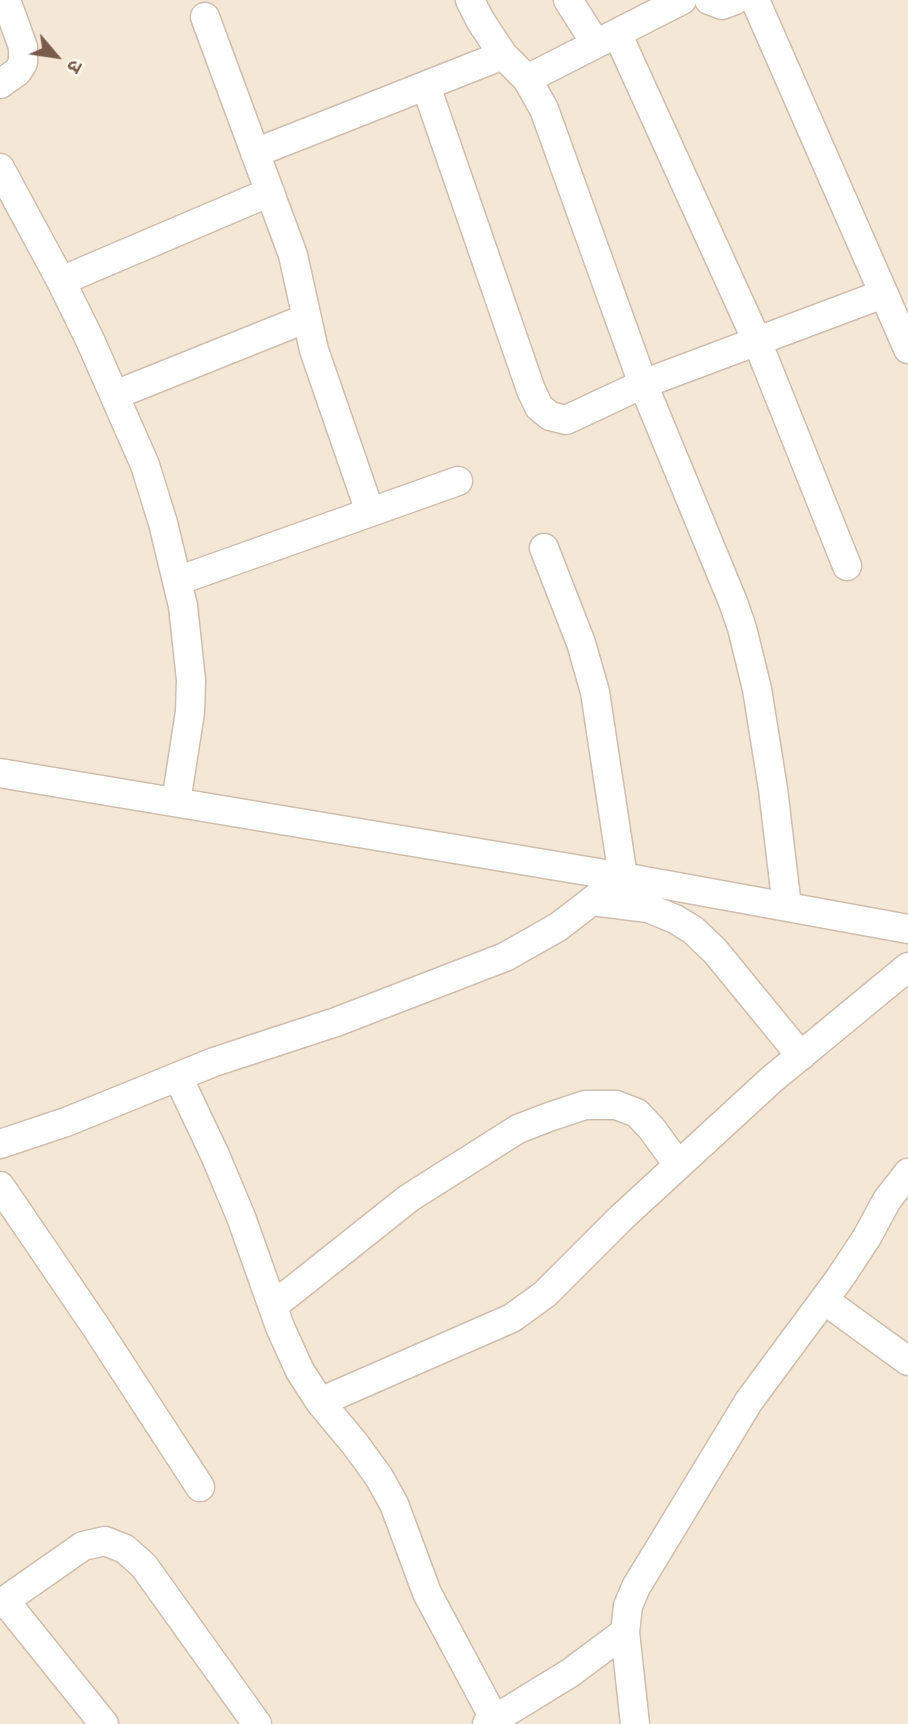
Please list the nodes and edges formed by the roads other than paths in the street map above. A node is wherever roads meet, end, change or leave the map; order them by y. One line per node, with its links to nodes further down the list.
1 (6, 0): 10 (street)
2 (470, 0): 11 (street)
3 (568, 0): 9 (street)
4 (682, 0): 9 (street)
5 (709, 0): 6 (street)
6 (735, 0)
7 (755, 0): 19 (street)
8 (205, 17): 15 (street)
9 (606, 39): 12 (street); 21 (street)
10 (10, 41): 13 (street)
11 (503, 55): 12 (street); 14 (street)
12 (527, 79): 23 (street)
13 (0, 84)
14 (426, 86): 15 (street); 23 (street)
15 (255, 153): 17 (street)
16 (0, 168): 18 (street)
17 (270, 192): 18 (street); 20 (street)
18 (61, 281): 24 (street)
19 (883, 293): 21 (street); 22 (street)
20 (307, 318): 24 (street); 26 (street)
21 (757, 341): 23 (street); 28 (street)
22 (908, 349)
23 (643, 384): 34 (street)
24 (115, 395): 29 (street)
25 (458, 481): 26 (street)
26 (370, 512): 29 (street)
27 (544, 548): 32 (street)
28 (847, 566)
29 (177, 581): 31 (street)
30 (0, 773): 31 (street)
31 (176, 802): 32 (street)
32 (623, 877): 33 (street); 34 (street)
33 (592, 901): 37 (street); 38 (street)
34 (787, 907): 35 (street)
35 (908, 929)
36 (908, 967): 37 (street)
37 (801, 1056): 40 (street)
38 (178, 1077): 39 (street); 44 (street)
39 (0, 1144)
40 (678, 1166): 44 (street); 46 (street)
41 (908, 1173): 43 (street)
42 (0, 1186): 47 (street)
43 (824, 1300): 45 (street); 49 (street)
44 (272, 1306): 46 (street)
45 (908, 1361)
46 (320, 1402): 50 (street)
47 (200, 1488)
48 (2, 1602): 51 (street); 52 (street)
49 (625, 1633): 50 (street); 53 (street)
50 (491, 1722)
51 (104, 1724)
52 (257, 1724)
53 (635, 1724)

